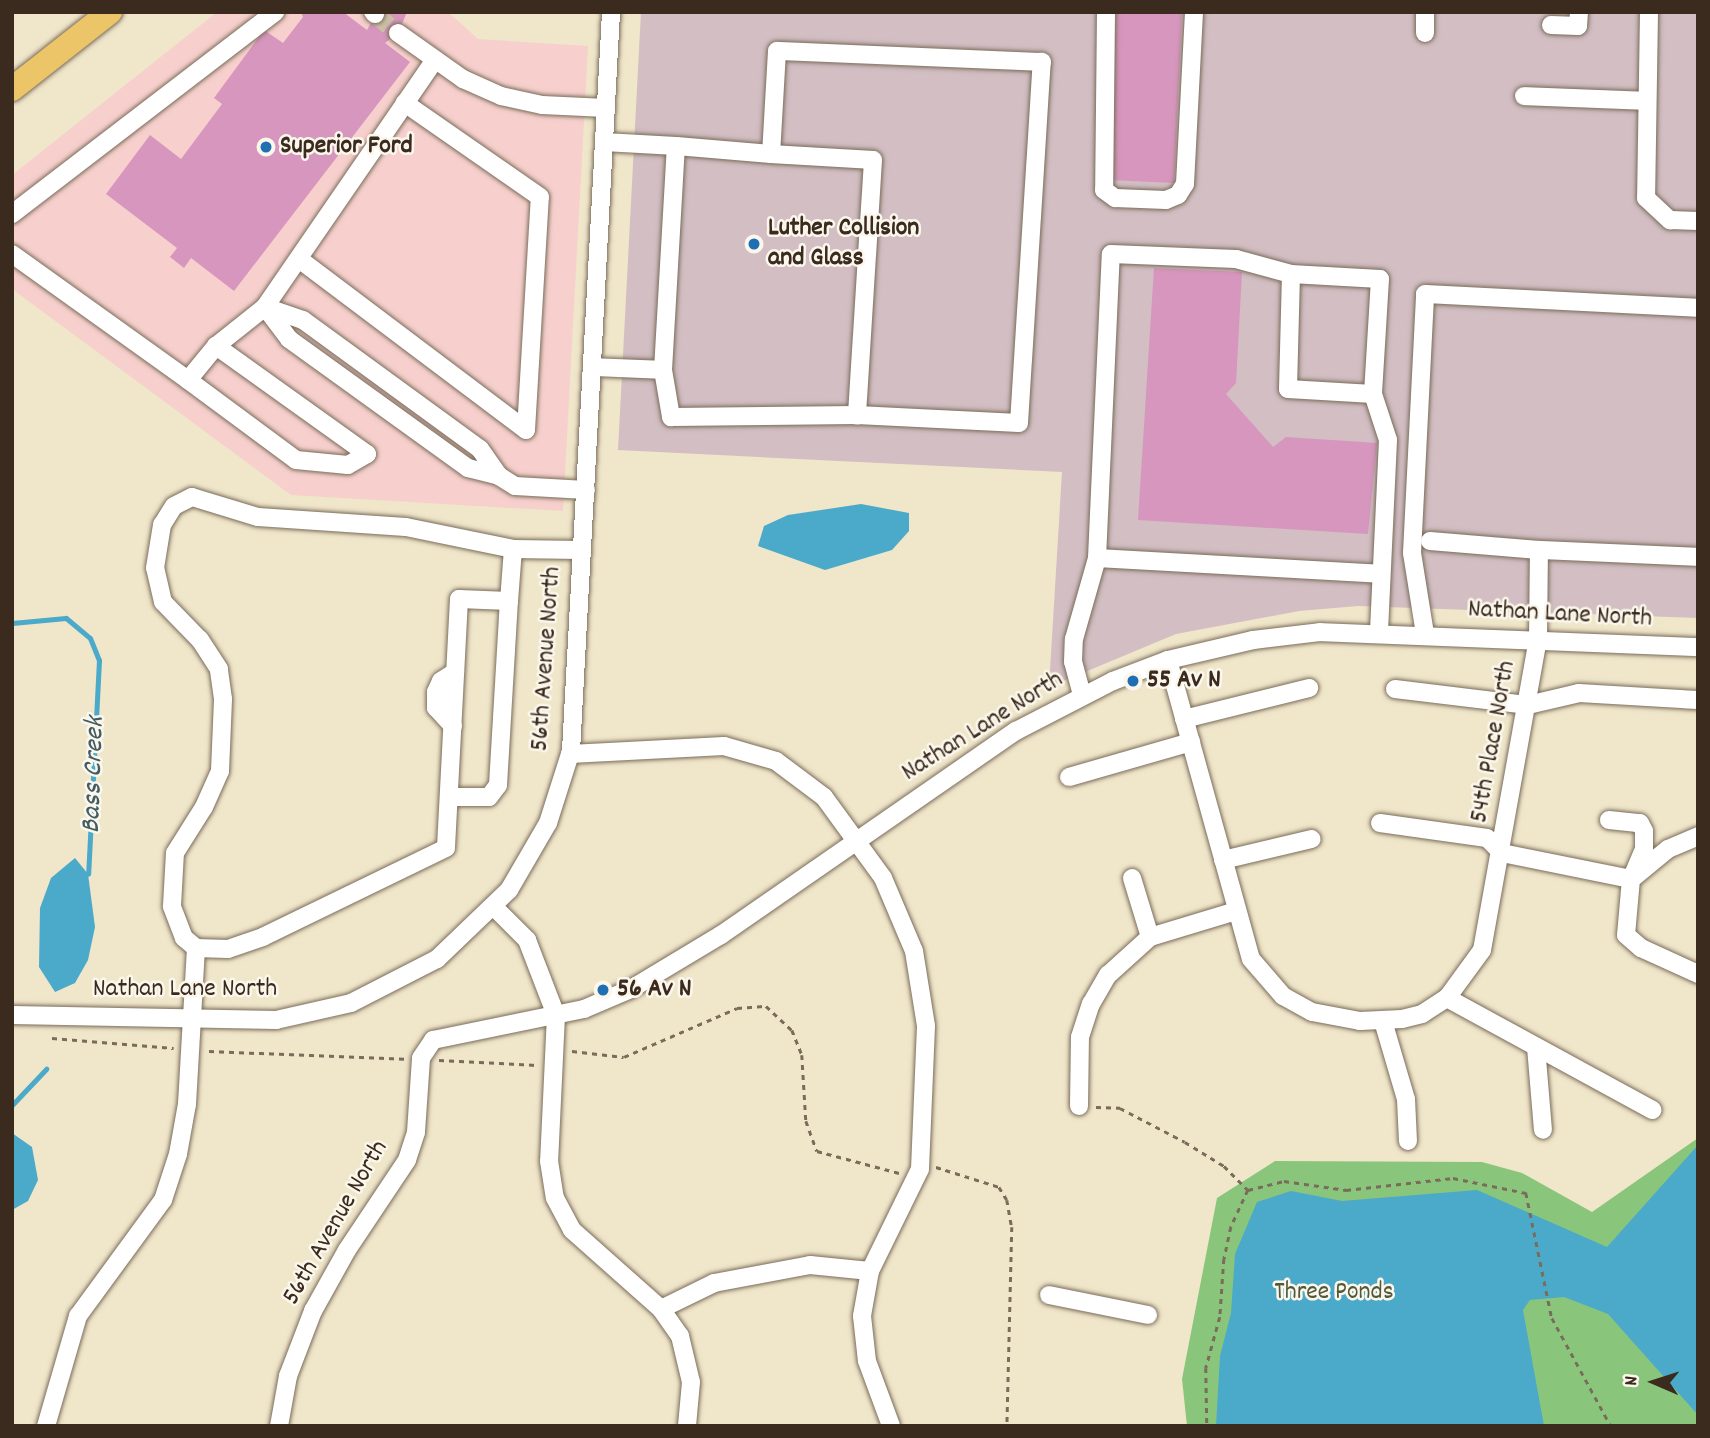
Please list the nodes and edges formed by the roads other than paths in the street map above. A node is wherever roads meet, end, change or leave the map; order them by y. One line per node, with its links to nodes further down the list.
1 (110, 12): 13 (highway)
2 (275, 12): 21 (street)
3 (611, 12): 17 (street, 56th Avenue North)
4 (1106, 12): 5 (street)
5 (1194, 12)
6 (1425, 12): 11 (street)
7 (1579, 12): 9 (street)
8 (1649, 12): 15 (street)
9 (1551, 25)
10 (398, 33): 12 (street)
11 (1424, 33)
12 (435, 60): 16 (street); 17 (street)
13 (12, 89)
14 (1524, 96): 15 (street)
15 (1647, 102): 22 (street)
16 (405, 103): 24 (street); 24 (street)
17 (606, 108): 18 (street, 56th Avenue North)
18 (604, 142): 19 (street); 29 (street, 56th Avenue North)
19 (676, 146): 20 (street); 30 (street)
20 (771, 154): 33 (street); 33 (street)
21 (12, 214)
22 (1698, 220)
23 (12, 254): 31 (street)
24 (299, 259): 26 (street)
25 (1291, 274): 32 (street); 32 (street); 40 (street)
26 (265, 307): 28 (street); 34 (street)
27 (1698, 308): 44 (street)
28 (216, 346): 31 (street); 31 (street)
29 (592, 367): 30 (street); 34 (street, 56th Avenue North)
30 (663, 370): 33 (street)
31 (188, 380)
32 (1373, 394): 41 (street)
33 (857, 415)
34 (586, 489): 37 (street, 56th Avenue North)
35 (1430, 541): 38 (street)
36 (513, 549): 37 (street); 42 (street); 70 (street)
37 (581, 550): 55 (street, 56th Avenue North)
38 (1539, 550): 39 (street); 45 (street, 54th Place North)
39 (1698, 557)
40 (1097, 558): 41 (street); 50 (street)
41 (1380, 574): 43 (street)
42 (509, 601): 57 (street); 57 (street)
43 (1378, 631): 44 (street, Nathan Lane North); 47 (street, Nathan Lane North)
44 (1425, 634): 45 (street, Nathan Lane North)
45 (1538, 640): 46 (street, Nathan Lane North); 52 (street, 54th Place North)
46 (1698, 647)
47 (1168, 660): 50 (street, Nathan Lane North); 53 (street)
48 (1309, 688): 53 (street)
49 (1395, 689): 52 (street)
50 (1082, 695): 61 (street, Nathan Lane North)
51 (1698, 700): 52 (street)
52 (1528, 705): 63 (street, 54th Place North)
53 (1184, 719): 54 (street)
54 (1191, 742): 56 (street); 64 (street)
55 (570, 754): 61 (street); 67 (street, 56th Avenue North)
56 (1069, 777)
57 (449, 797): 70 (street)
58 (1609, 820): 66 (street)
59 (1380, 823): 63 (street)
60 (1698, 836): 66 (street)
61 (859, 839): 74 (street, Nathan Lane North); 82 (street)
62 (1312, 839): 64 (street)
63 (1502, 853): 66 (street); 72 (street, 54th Place North)
64 (1223, 860): 68 (street)
65 (1132, 878): 69 (street)
66 (1631, 879): 71 (street)
67 (494, 907): 74 (street); 76 (street, Nathan Lane North)
68 (1236, 911): 69 (street); 75 (street)
69 (1150, 937): 78 (street)
70 (196, 947): 76 (street)
71 (1698, 974)
72 (1447, 998): 75 (street); 77 (street)
73 (12, 1015): 76 (street, Nathan Lane North)
74 (556, 1015): 84 (street); 87 (street, 56th Avenue North)
75 (1383, 1021): 81 (street)
76 (188, 1022): 86 (street)
77 (1536, 1047): 79 (street); 80 (street)
78 (1079, 1106)
79 (1652, 1110)
80 (1543, 1130)
81 (1408, 1141)
82 (870, 1270): 84 (street); 89 (street)
83 (1049, 1295): 85 (street)
84 (661, 1309): 88 (street)
85 (1148, 1315)
86 (46, 1426)
87 (279, 1426)
88 (687, 1426)
89 (891, 1426)

